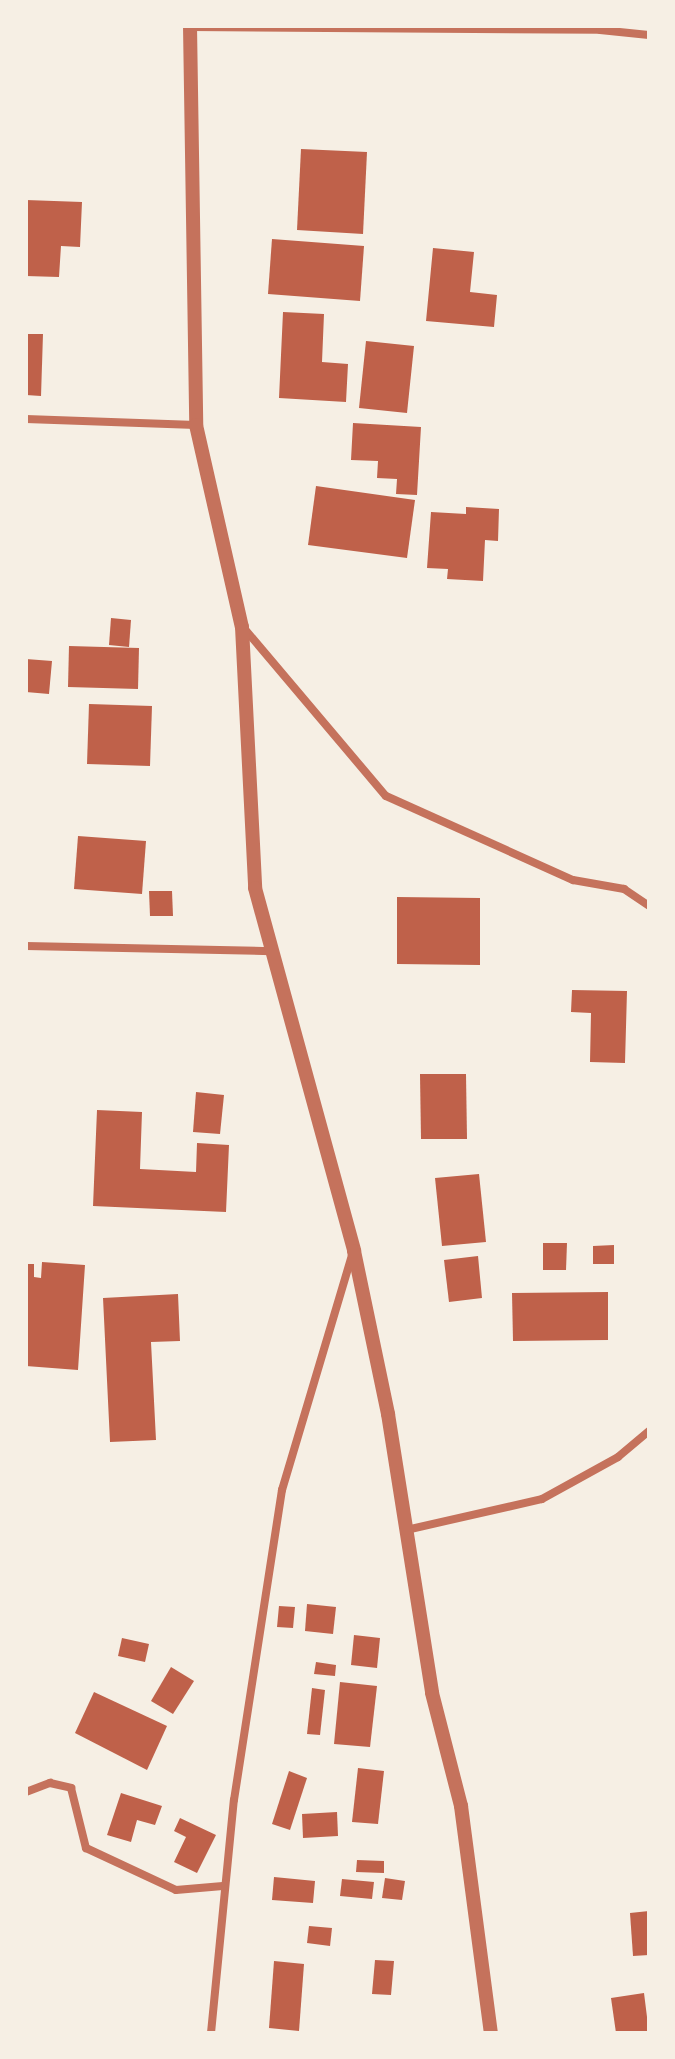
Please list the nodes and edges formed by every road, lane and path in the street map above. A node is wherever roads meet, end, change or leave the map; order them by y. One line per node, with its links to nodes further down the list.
1 (190, 26): 2 (street); 4 (street)
2 (649, 35)
3 (26, 419): 4 (street)
4 (196, 425): 5 (street)
5 (242, 627): 6 (street); 8 (street)
6 (649, 906)
7 (26, 946): 8 (street)
8 (272, 951): 9 (street)
9 (354, 1251): 11 (street); 13 (street)
10 (649, 1431): 11 (street)
11 (406, 1530): 15 (street)
12 (26, 1792): 13 (street)
13 (223, 1886): 14 (street)
14 (211, 2033)
15 (491, 2033)

